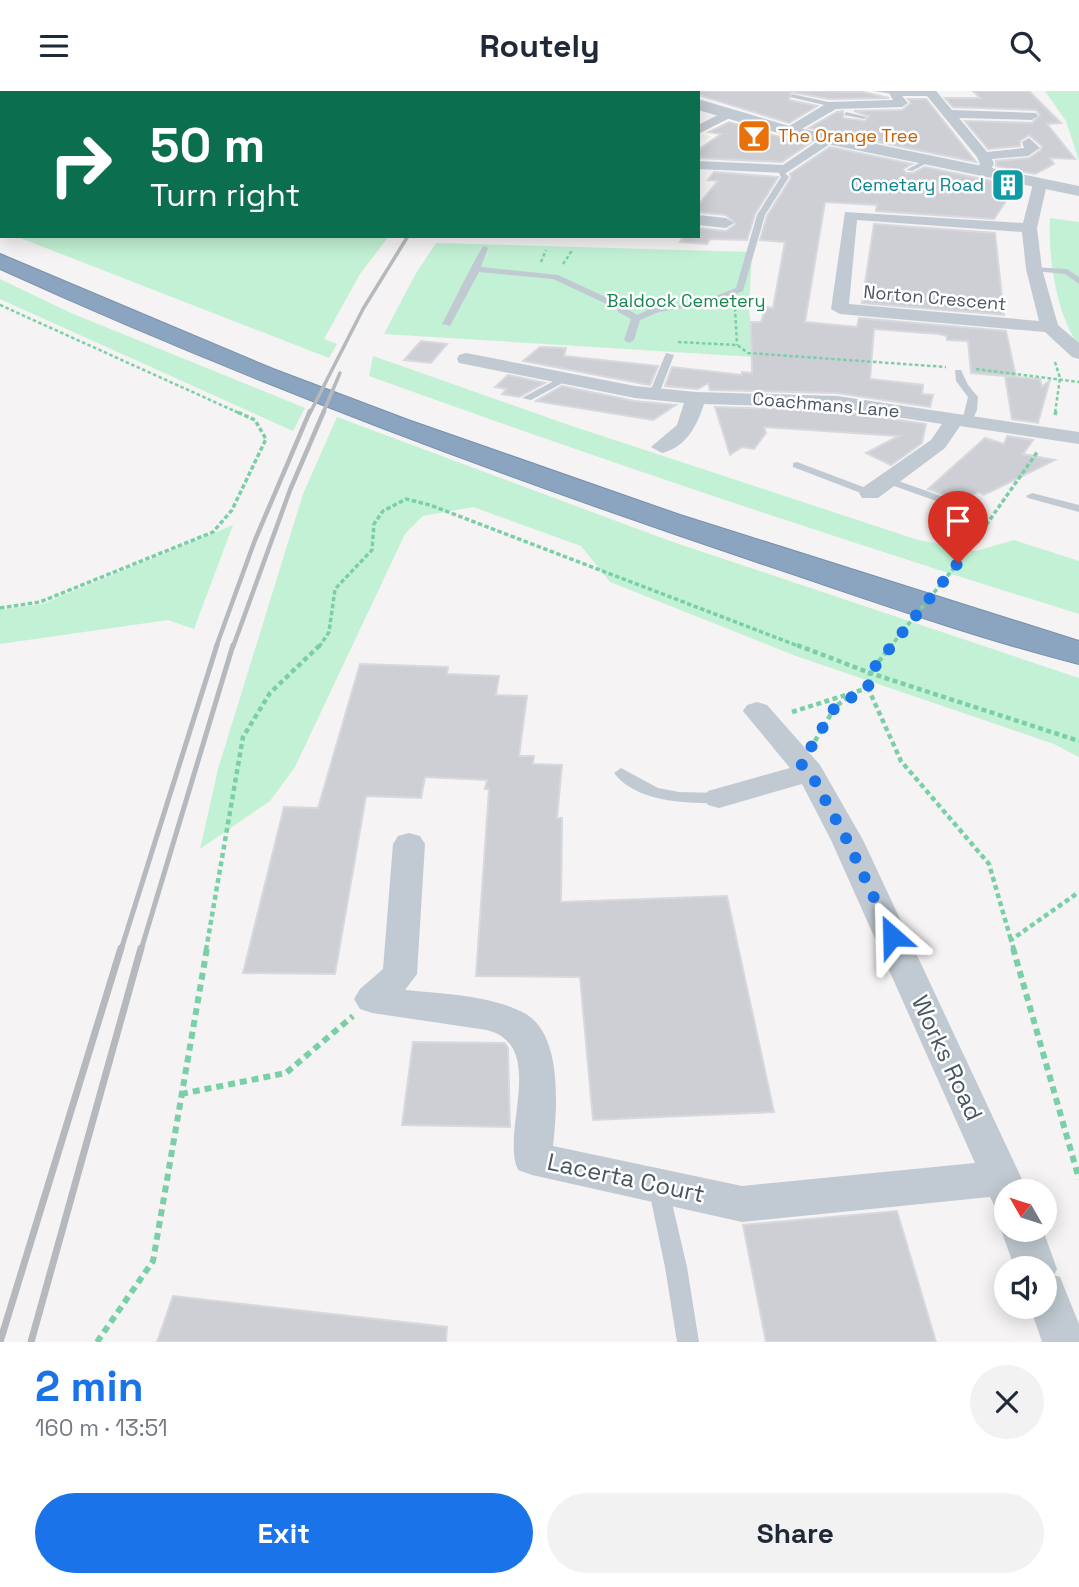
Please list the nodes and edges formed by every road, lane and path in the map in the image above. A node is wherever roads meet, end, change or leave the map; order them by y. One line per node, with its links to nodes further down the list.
1 (877, 91): 4 (lane)
2 (930, 91): 4 (street); 7 (street)
3 (792, 96): 6 (lane)
4 (897, 98): 6 (street); 11 (street)
5 (701, 107): 8 (street)
6 (836, 111): 10 (lane); 13 (street)
7 (948, 114): 9 (street); 17 (street)
8 (726, 115): 12 (street); 13 (street)
9 (1032, 116)
10 (864, 117)
11 (912, 119)
12 (700, 129)
13 (788, 131): 14 (street)
14 (830, 140): 16 (street); 19 (street)
15 (1029, 142): 17 (street)
16 (927, 161): 17 (street); 20 (lane)
17 (983, 164): 21 (street)
18 (700, 168): 19 (street)
19 (779, 170): 32 (lane)
20 (910, 170)
21 (1040, 184): 22 (street); 25 (street)
22 (1079, 191)
23 (700, 220): 24 (street)
24 (726, 223)
25 (1030, 228): 30 (street); 38 (street, Norton Crescent)
26 (0, 241): 63 (highway)
27 (484, 248): 29 (lane)
28 (0, 261): 64 (highway)
29 (476, 269): 34 (lane); 37 (lane)
30 (1034, 269): 31 (lane); 38 (street)
31 (1079, 281)
32 (734, 293): 35 (lane); 40 (path)
33 (0, 305): 62 (path)
34 (623, 308): 35 (lane); 36 (lane)
35 (657, 310): 36 (lane)
36 (636, 317): 39 (lane)
37 (447, 324)
38 (1050, 327): 41 (street)
39 (629, 340): 40 (path)
40 (737, 345): 44 (path)
41 (1079, 353)
42 (669, 355): 50 (lane)
43 (466, 359): 47 (street, Coachmans Lane)
44 (947, 367)
45 (973, 369): 48 (path)
46 (958, 372): 53 (lane)
47 (565, 378): 50 (street, Coachmans Lane); 51 (lane)
48 (1060, 378): 49 (path); 54 (path)
49 (1079, 382)
50 (654, 394): 52 (street, Coachmans Lane)
51 (527, 398)
52 (696, 398): 53 (street, Coachmans Lane); 56 (street)
53 (961, 420): 54 (street, Coachmans Lane); 58 (street)
54 (1049, 435): 55 (street, Coachmans Lane); 65 (path, bridge)
55 (1079, 438)
56 (662, 447)
57 (797, 465): 58 (lane)
58 (878, 487): 60 (lane)
59 (1032, 496): 61 (lane)
60 (954, 503)
61 (1079, 509)
62 (0, 608)
63 (1079, 626)
64 (1079, 653)
65 (870, 673): 66 (path); 69 (path); 77 (path)
66 (868, 688): 67 (path); 75 (path)
67 (850, 696): 68 (path); 70 (path)
68 (761, 715): 70 (street, Works Road)
69 (1079, 741)
70 (806, 768): 72 (street); 78 (street, Works Road)
71 (621, 773): 72 (lane)
72 (719, 798)
73 (409, 844): 76 (street)
74 (1079, 892): 75 (path)
75 (1012, 940): 79 (path)
76 (372, 999): 77 (path); 80 (street, Lacerta Court)
77 (181, 1094): 83 (path)
78 (1002, 1179)
79 (1079, 1179)
80 (658, 1185): 81 (street, Lacerta Court); 84 (lane)
81 (994, 1186)
82 (1055, 1319): 85 (street)
83 (97, 1342)
84 (688, 1342)
85 (1064, 1342)

